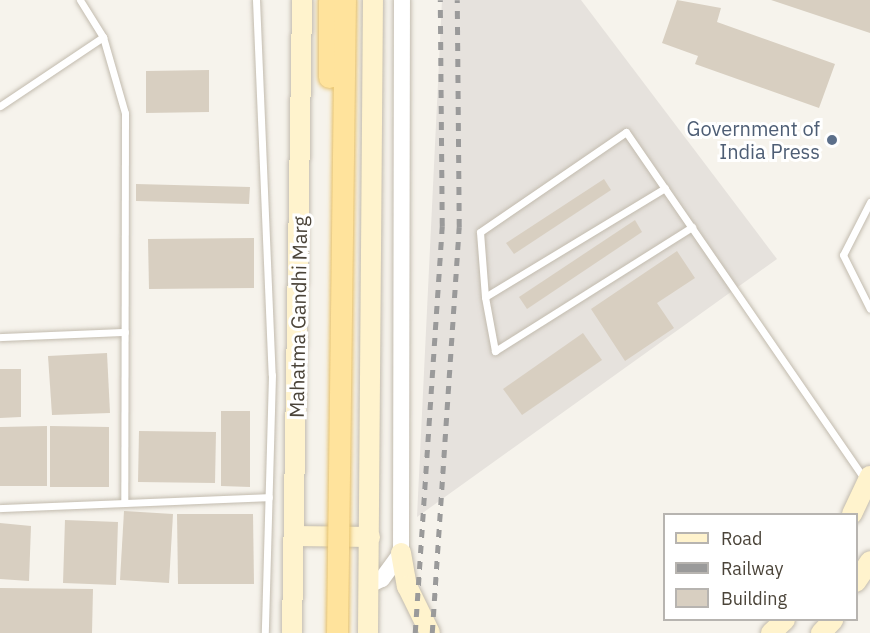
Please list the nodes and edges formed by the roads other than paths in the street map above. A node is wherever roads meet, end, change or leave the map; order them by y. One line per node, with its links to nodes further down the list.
1 (80, 0): 8 (lane)
2 (256, 0): 18 (lane)
3 (302, 0): 23 (main road, Mahatma Gandhi Marg)
4 (329, 0): 34 (main road, Mahatma Gandhi Marg, bridge)
5 (345, 0): 35 (main road, bridge)
6 (373, 0): 22 (main road)
7 (402, 0): 24 (street)
8 (103, 37): 9 (lane); 15 (lane)
9 (0, 106)
10 (664, 188): 12 (lane); 13 (lane); 13 (lane)
11 (870, 202): 14 (lane)
12 (692, 228): 13 (lane); 17 (lane)
13 (485, 297)
14 (870, 309)
15 (124, 332): 16 (lane); 19 (lane)
16 (0, 337)
17 (869, 482): 21 (main road)
18 (269, 497): 19 (lane); 31 (lane)
19 (124, 502): 20 (lane)
20 (0, 508)
21 (853, 513)
22 (370, 532): 23 (main road); 27 (main road)
23 (294, 536): 28 (main road, Mahatma Gandhi Marg)
24 (400, 553): 27 (street); 38 (main road)
25 (870, 561): 26 (main road)
26 (858, 579)
27 (369, 592): 36 (main road); 37 (main road)
28 (292, 613): 32 (main road); 33 (main road, Mahatma Gandhi Marg)
29 (784, 621): 39 (main road)
30 (832, 621): 40 (main road)
31 (265, 633)
32 (280, 633)
33 (292, 633)
34 (323, 633)
35 (337, 633)
36 (368, 633)
37 (380, 633)
38 (430, 633)
39 (771, 633)
40 (821, 633)

